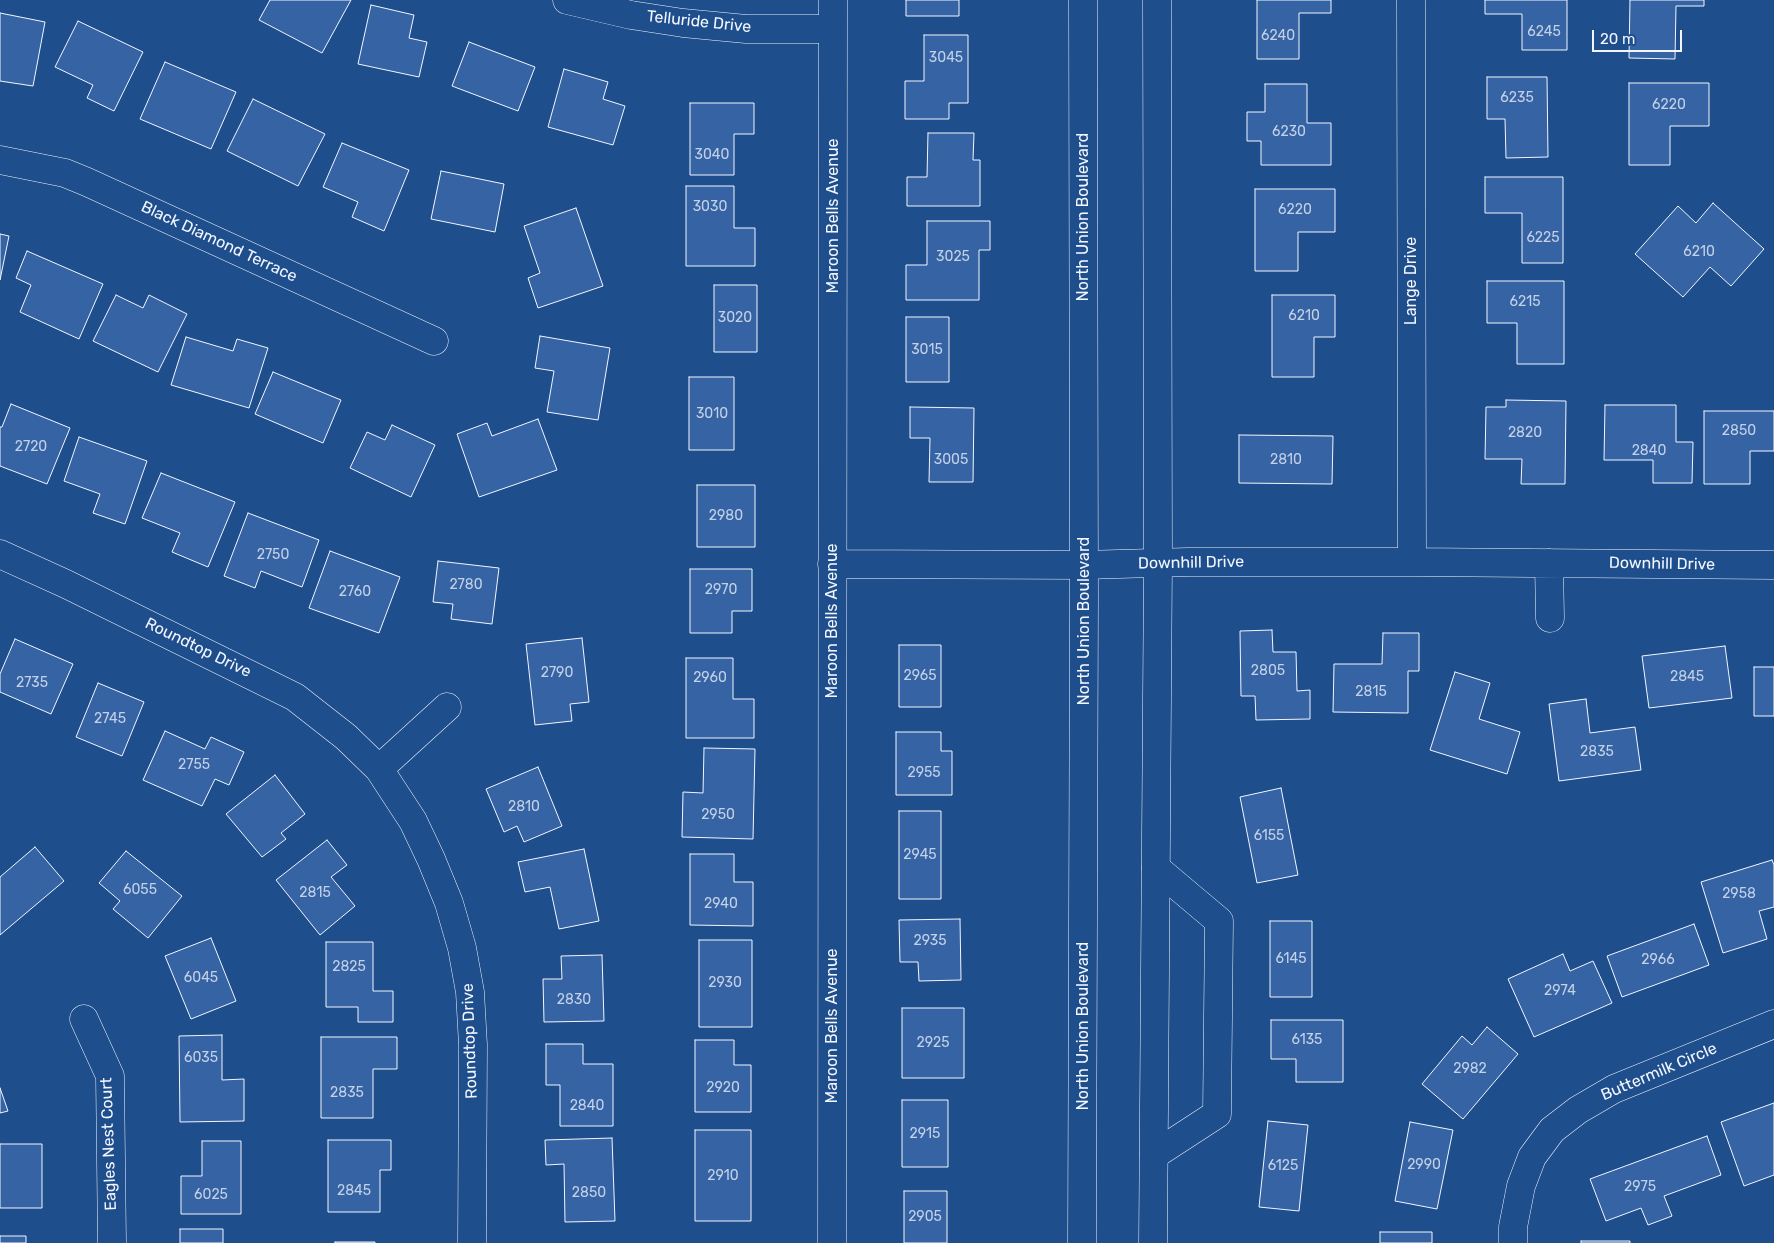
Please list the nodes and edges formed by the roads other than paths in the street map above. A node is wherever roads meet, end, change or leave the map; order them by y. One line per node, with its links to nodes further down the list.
1 (567, 0): 6 (street, Telluride Drive)
2 (833, 0): 6 (street, Maroon Bells Avenue)
3 (1082, 0): 15 (street, North Union Boulevard)
4 (1157, 0): 11 (street)
5 (1411, 0): 10 (street, Lange Drive)
6 (834, 29): 13 (street, Maroon Bells Avenue)
7 (0, 160): 8 (street, Black Diamond Terrace)
8 (434, 340)
9 (0, 554): 18 (street, Roundtop Drive)
10 (1412, 562): 11 (street, Downhill Drive); 12 (street, Downhill Drive)
11 (1158, 563): 15 (street, Downhill Drive); 19 (street)
12 (1549, 563): 14 (street, Downhill Drive); 16 (street)
13 (832, 564): 15 (street, Downhill Drive); 25 (street, Maroon Bells Avenue)
14 (1774, 565)
15 (1084, 566): 26 (street, North Union Boulevard)
16 (1550, 618)
17 (447, 707): 18 (street)
18 (379, 769): 24 (street, Roundtop Drive)
19 (1156, 868): 22 (street); 22 (street)
20 (84, 1019): 23 (street, Eagles Nest Court)
21 (1774, 1024): 28 (street, Buttermilk Circle)
22 (1154, 1156): 27 (street)
23 (112, 1243)
24 (472, 1243)
25 (832, 1243)
26 (1082, 1243)
27 (1153, 1243)
28 (1513, 1243)

